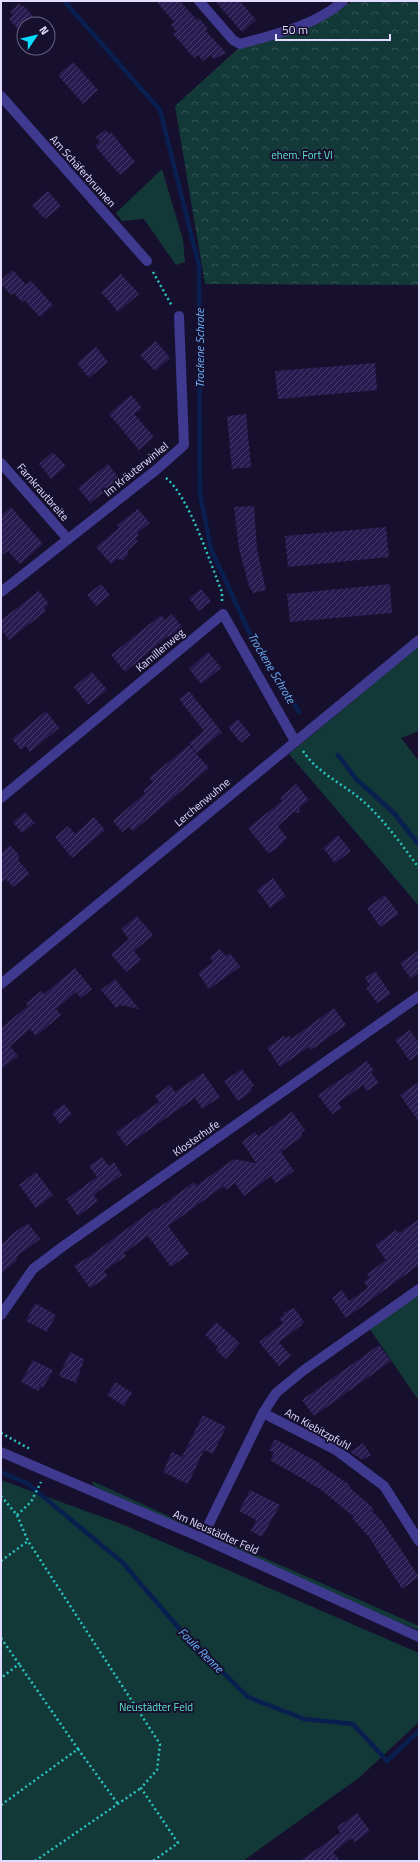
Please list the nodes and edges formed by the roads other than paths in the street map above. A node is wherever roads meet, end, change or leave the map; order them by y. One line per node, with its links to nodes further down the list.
1 (199, 1): 2 (street)
2 (343, 1)
3 (1, 96): 4 (street, Am Schäferbrunnen)
4 (147, 261)
5 (179, 316): 7 (street, Im Kräuterwinkel)
6 (1, 463): 7 (street, Farnkrautbreite)
7 (67, 538): 8 (street, Im Kräuterwinkel)
8 (1, 592)
9 (419, 640): 10 (street, Lerchenwuhne)
10 (295, 741): 11 (street, Kamillenweg); 12 (street, Lerchenwuhne)
11 (1, 798)
12 (1, 984)
13 (419, 996): 15 (street, Klosterhufe)
14 (419, 1289): 16 (street)
15 (1, 1315)
16 (263, 1413): 18 (street); 19 (street, Am Kiebitzpfuhl)
17 (1, 1452): 18 (street, Am Neustädter Feld)
18 (202, 1538): 20 (street, Am Neustädter Feld)
19 (419, 1541)
20 (419, 1637)

